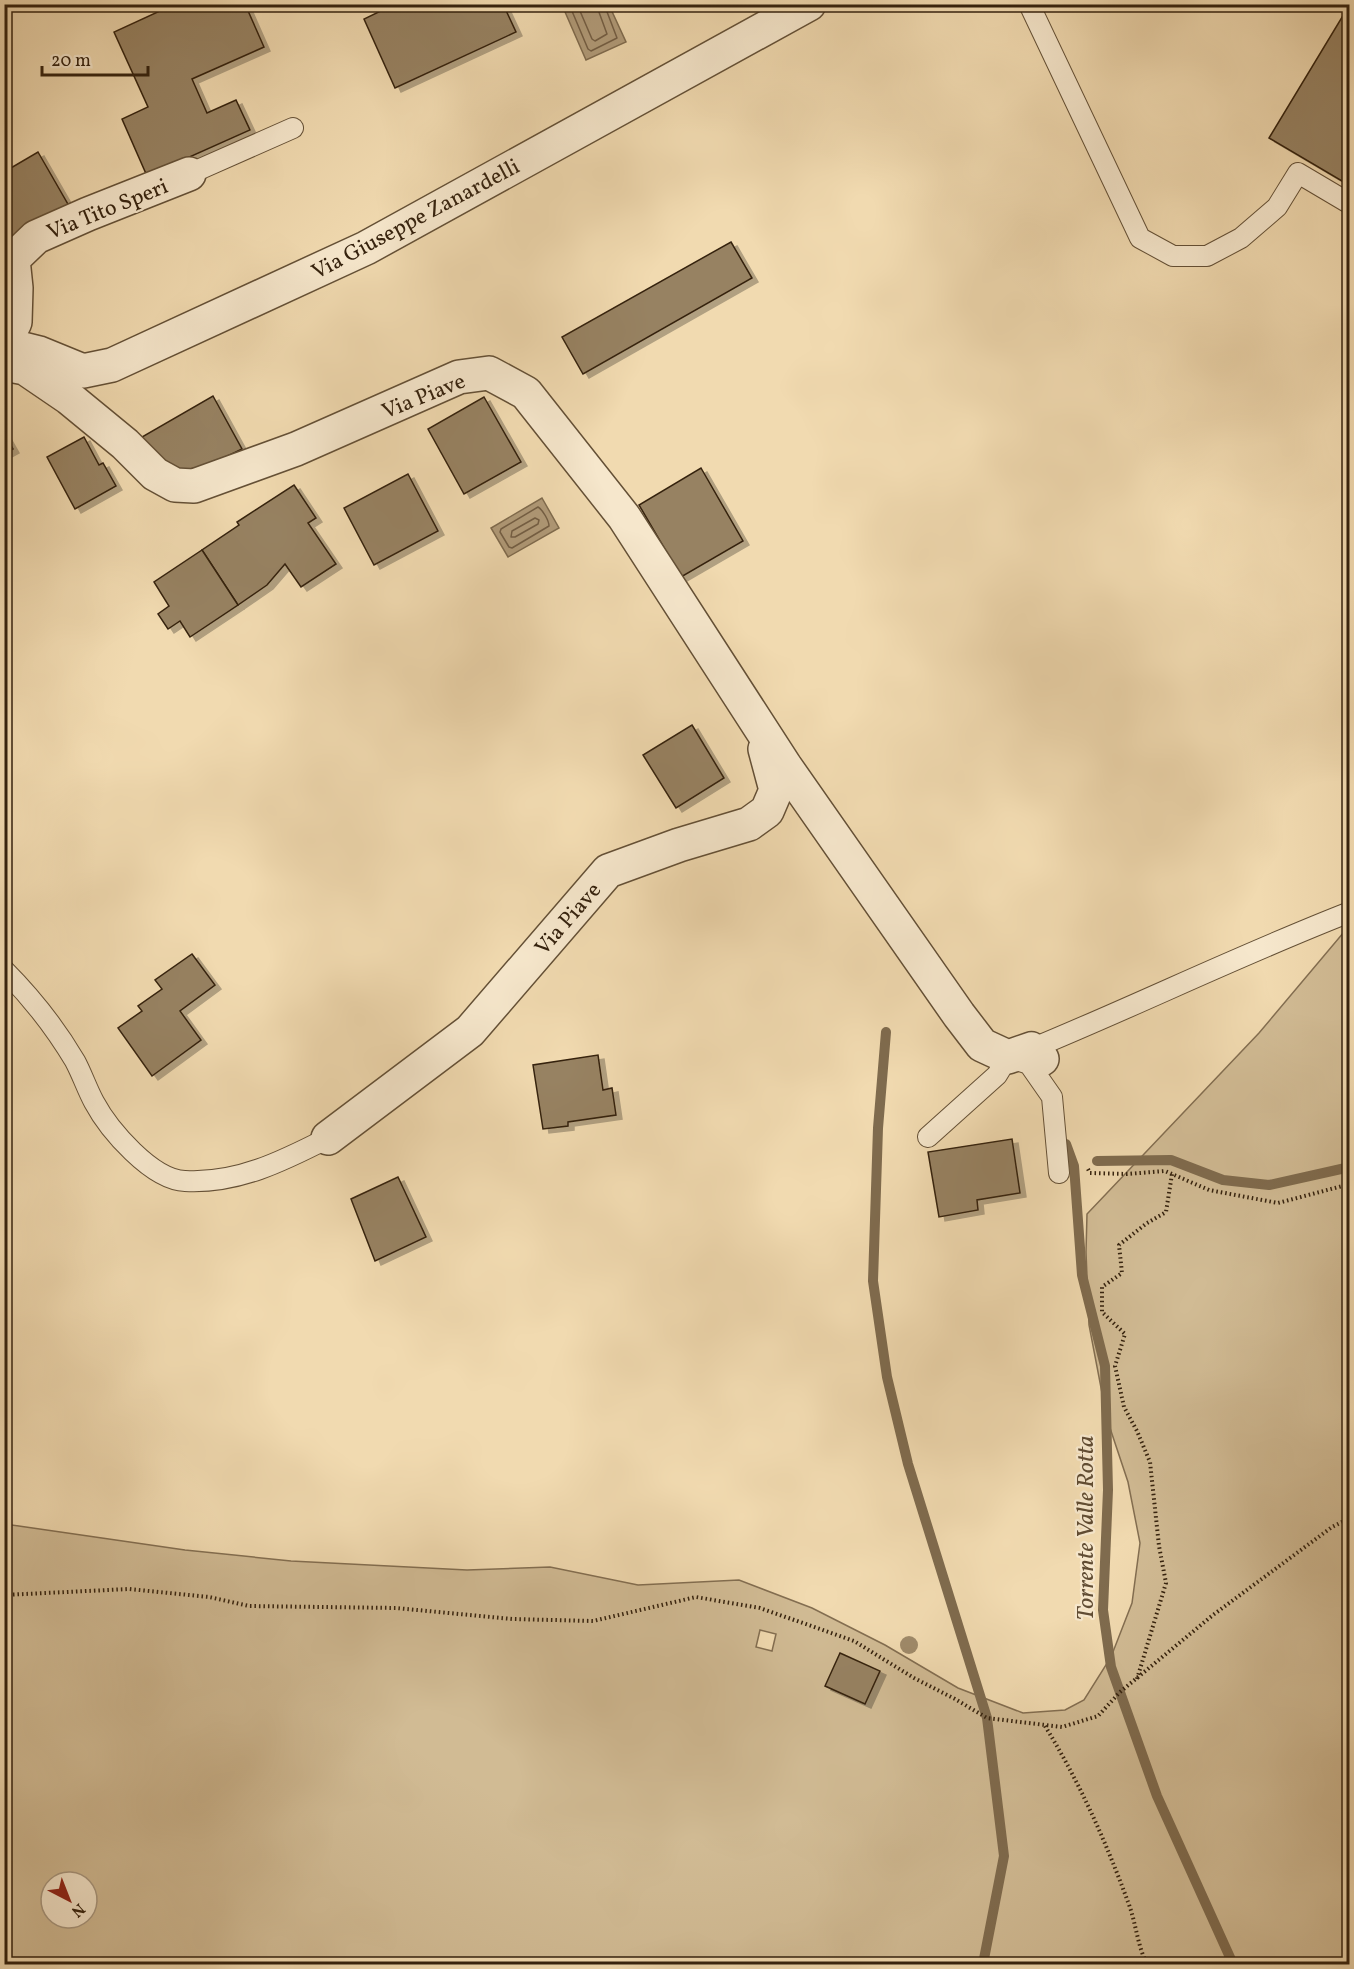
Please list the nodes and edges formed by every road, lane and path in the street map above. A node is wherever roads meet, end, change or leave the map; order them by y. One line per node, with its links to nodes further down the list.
1 (809, 4): 7 (street, Via Giuseppe Zanardelli)
2 (1029, 4): 5 (lane)
3 (293, 128): 4 (lane)
4 (189, 174): 6 (street, Via Tito Speri)
5 (1347, 202)
6 (4, 344)
7 (4, 350)
8 (4, 364): 9 (street, Via Piave)
9 (758, 721): 12 (street, Via Piave); 14 (street, Via Piave)
10 (1350, 912): 12 (lane)
11 (4, 970): 14 (lane)
12 (1027, 1055): 13 (lane); 16 (lane)
13 (928, 1137)
14 (328, 1138)
15 (1085, 1164): 17 (path)
16 (1059, 1173)
17 (1172, 1174): 18 (path); 21 (path)
18 (1350, 1184)
19 (1350, 1518): 21 (path)
20 (4, 1595): 22 (path)
21 (1136, 1680): 22 (path)
22 (1045, 1725): 23 (path)
23 (1147, 1965)

